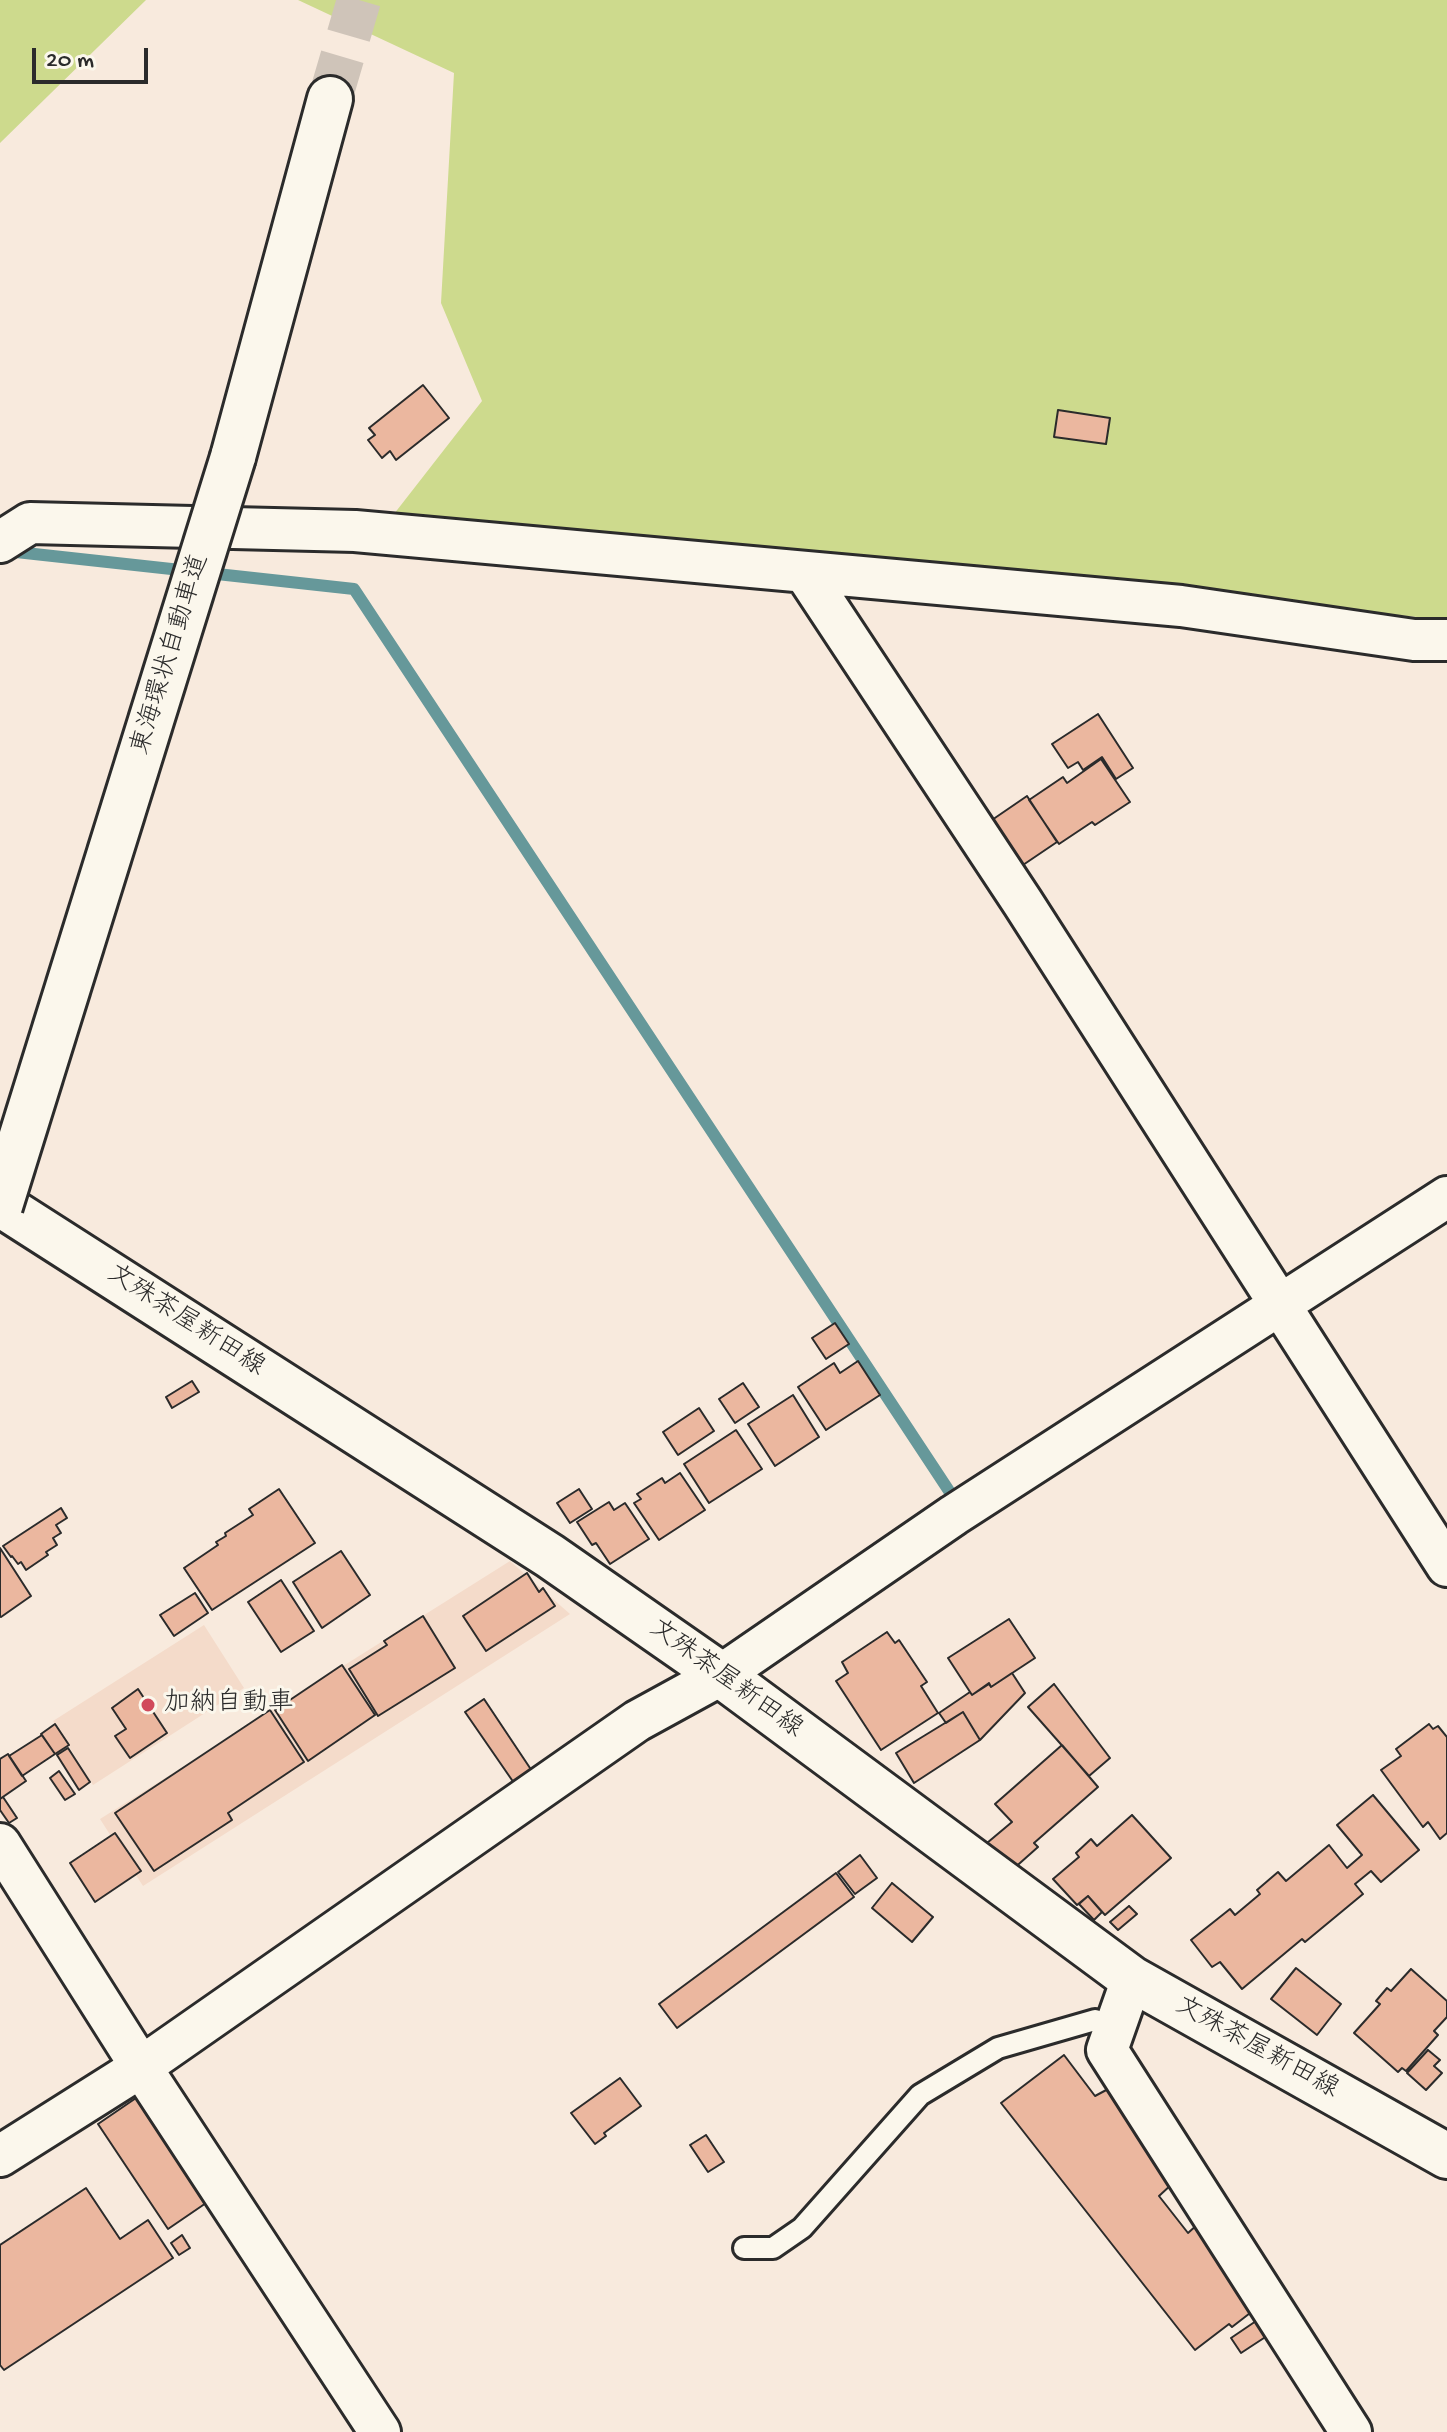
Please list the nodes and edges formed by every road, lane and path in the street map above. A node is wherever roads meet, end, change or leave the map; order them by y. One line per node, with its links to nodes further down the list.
1 (330, 99): 6 (main road, 東海環状自動車道, bridge)
2 (0, 542): 3 (street)
3 (805, 573): 4 (street); 7 (street)
4 (1447, 640)
5 (1447, 1197): 7 (street)
6 (0, 1205): 9 (main road, 文殊茶屋新田線)
7 (1279, 1306): 8 (street); 9 (street)
8 (1447, 1566)
9 (721, 1675): 11 (main road, 文殊茶屋新田線); 13 (street)
10 (0, 1844): 13 (street)
11 (1132, 1979): 12 (street); 15 (main road, 文殊茶屋新田線)
12 (1114, 2028): 16 (lane); 18 (street)
13 (141, 2067): 14 (street); 17 (street)
14 (0, 2156)
15 (1447, 2156)
16 (744, 2248)
17 (380, 2432)
18 (1351, 2432)

